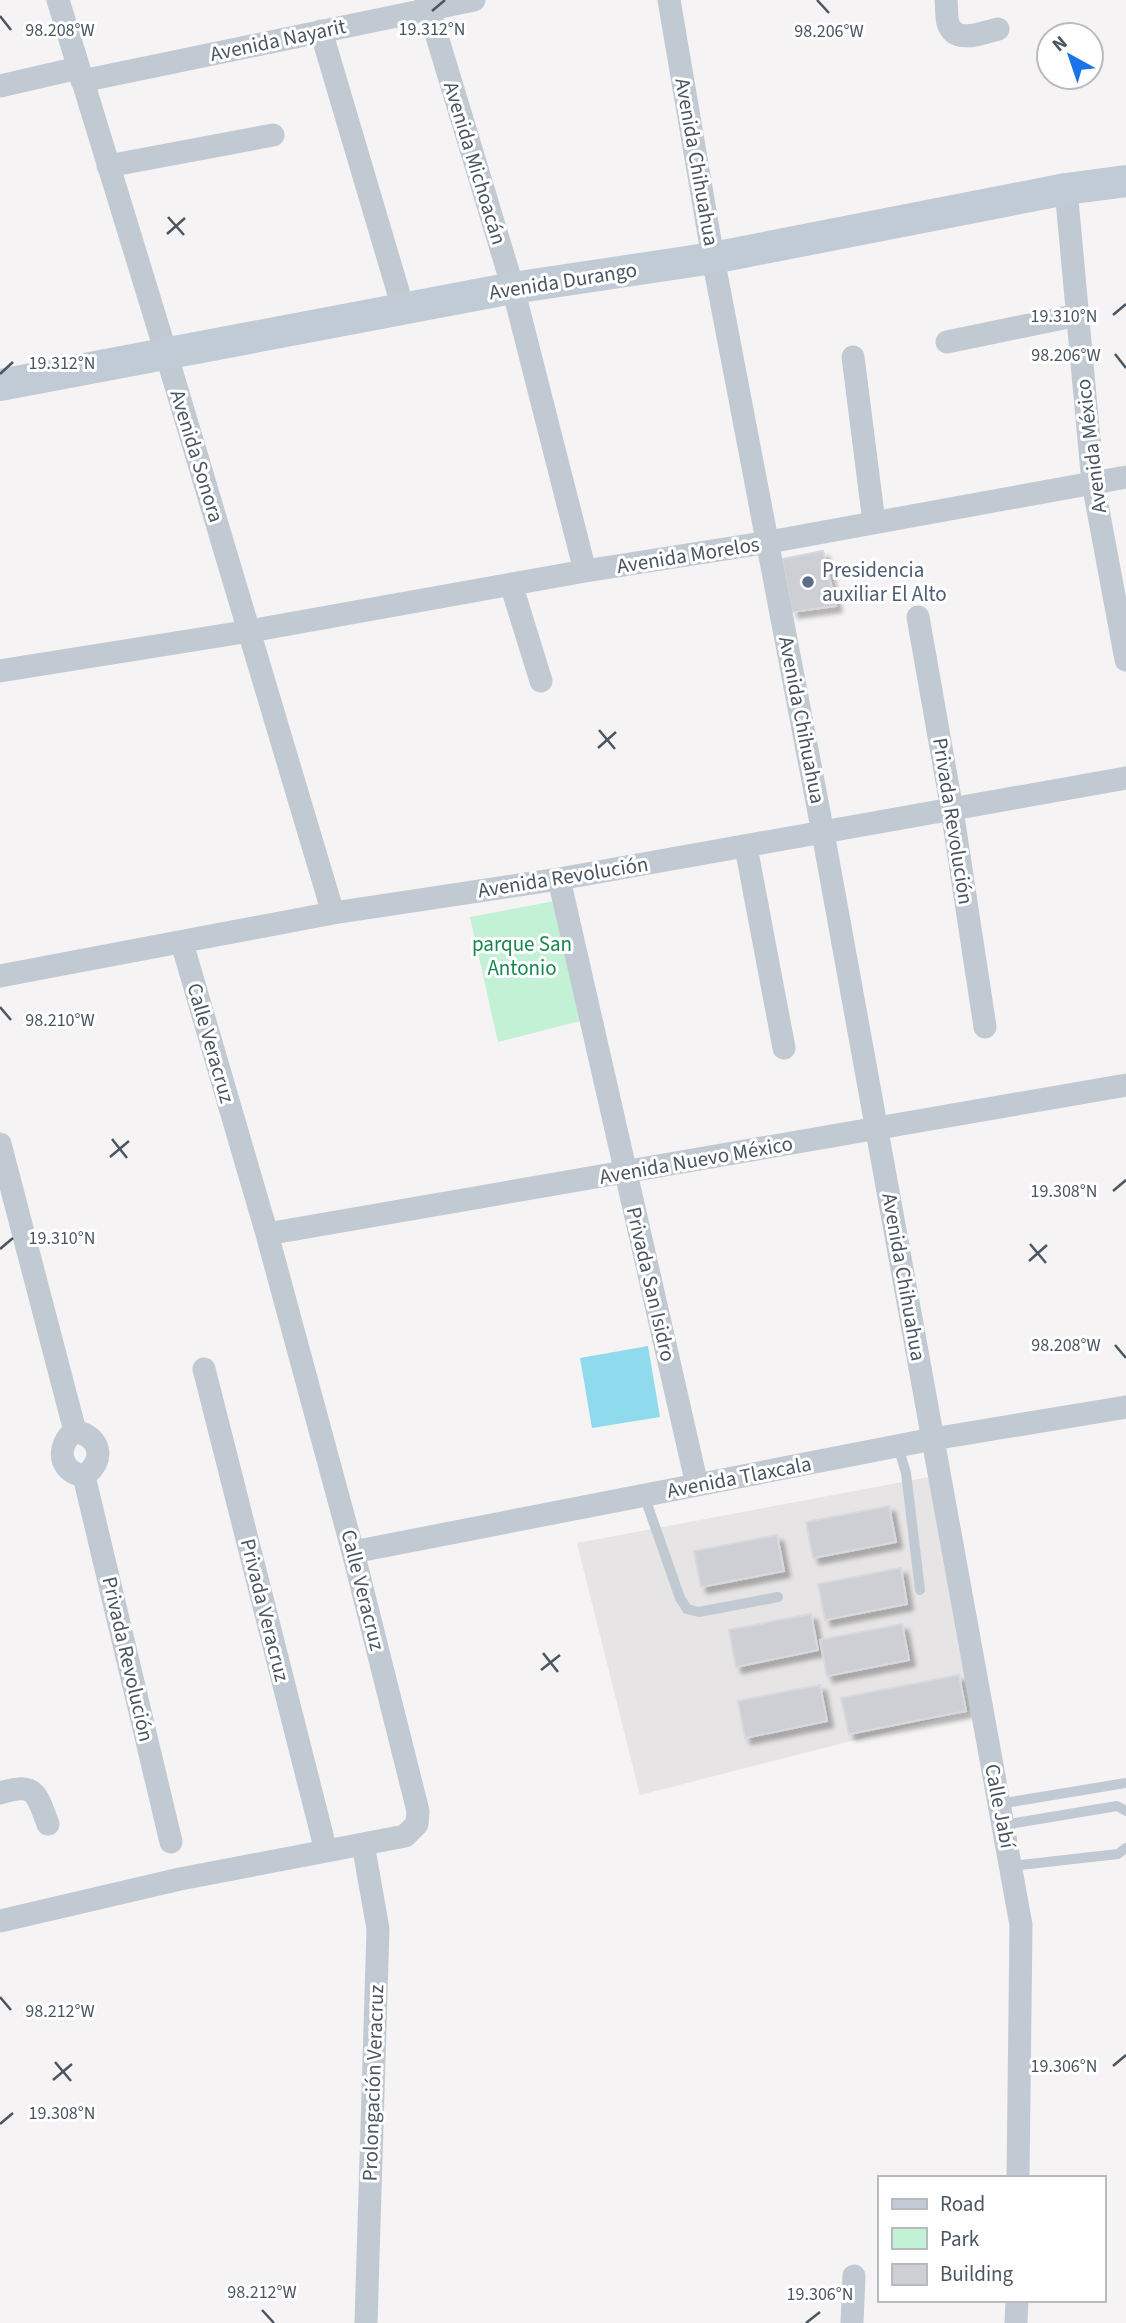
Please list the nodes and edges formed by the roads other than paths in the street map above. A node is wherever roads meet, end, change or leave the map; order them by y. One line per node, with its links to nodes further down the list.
1 (58, 0): 8 (street, Avenida Sonora)
2 (474, 0): 5 (street, Avenida Nayarit)
3 (669, 0): 14 (street, Avenida Chihuahua)
4 (946, 0): 6 (street)
5 (427, 4): 7 (street, Avenida Nayarit); 15 (street, Avenida Michoacán)
6 (998, 29)
7 (321, 31): 8 (street, Avenida Nayarit); 16 (street)
8 (80, 75): 9 (street, Avenida Nayarit); 11 (street, Avenida Sonora)
9 (0, 86)
10 (273, 135): 11 (street)
11 (108, 166): 19 (street, Avenida Sonora)
12 (1126, 181): 13 (street, Avenida Durango)
13 (1066, 189): 14 (street, Avenida Durango); 17 (street, Avenida México)
14 (713, 258): 15 (street, Avenida Durango); 25 (street, Avenida Chihuahua)
15 (513, 288): 16 (street, Avenida Durango); 26 (street, Avenida Michoacán)
16 (403, 308): 19 (street, Avenida Durango)
17 (1078, 315): 18 (street); 23 (street, Avenida México)
18 (947, 342)
19 (166, 353): 21 (street, Avenida Durango); 30 (street, Avenida Sonora)
20 (853, 357): 24 (street)
21 (0, 385)
22 (1126, 477): 23 (street, Avenida Morelos)
23 (1093, 483): 24 (street, Avenida Morelos); 29 (street, Avenida México)
24 (874, 522): 25 (street, Avenida Morelos)
25 (769, 542): 26 (street, Avenida Morelos); 36 (street, Avenida Chihuahua)
26 (585, 571): 27 (street, Avenida Morelos)
27 (511, 584): 30 (street, Avenida Morelos); 33 (street)
28 (918, 617): 35 (street, Privada Revolución)
29 (1123, 630): 31 (street, Avenida México)
30 (250, 631): 32 (street, Avenida Morelos); 39 (street, Avenida Sonora)
31 (1126, 660)
32 (0, 671)
33 (541, 681)
34 (1126, 778): 35 (street, Avenida Revolución)
35 (952, 810): 36 (street, Avenida Revolución); 42 (street, Privada Revolución)
36 (823, 834): 37 (street, Avenida Revolución); 45 (street, Avenida Chihuahua)
37 (746, 847): 38 (street, Avenida Revolución); 43 (street)
38 (559, 879): 39 (street, Avenida Revolución); 47 (street, Privada San Isidro)
39 (332, 913): 40 (street, Avenida Revolución)
40 (182, 943): 41 (street, Avenida Revolución); 48 (street, Calle Veracruz)
41 (0, 976)
42 (985, 1027)
43 (785, 1048)
44 (1126, 1085): 45 (street, Avenida Nuevo México)
45 (877, 1128): 47 (street, Avenida Nuevo México); 51 (street, Avenida Chihuahua)
46 (0, 1144): 63 (street, Privada Revolución)
47 (626, 1173): 48 (street, Avenida Nuevo México); 53 (street, Privada San Isidro)
48 (267, 1234): 55 (street, Calle Veracruz)
49 (204, 1369): 66 (street, Privada Veracruz)
50 (1126, 1407): 51 (street, Avenida Tlaxcala)
51 (933, 1439): 52 (street, Avenida Tlaxcala); 61 (street, Calle Jabí)
52 (898, 1446): 53 (street, Avenida Tlaxcala); 56 (lane)
53 (697, 1485): 54 (street, Avenida Tlaxcala)
54 (644, 1495): 55 (street, Avenida Tlaxcala); 57 (lane)
55 (354, 1552): 64 (street, Calle Veracruz)
56 (920, 1590)
57 (778, 1597)
58 (1126, 1783): 61 (lane)
59 (0, 1793): 62 (street)
60 (1126, 1811): 61 (lane)
61 (1001, 1814): 67 (street, Calle Jabí)
62 (48, 1824)
63 (171, 1842)
64 (363, 1844): 66 (street, Calle Veracruz); 72 (street, Prolongación Veracruz)
65 (1126, 1848): 67 (lane)
66 (327, 1851): 68 (street, Calle Veracruz)
67 (1012, 1866): 69 (street, Calle Jabí)
68 (0, 1921)
69 (1018, 2176)
70 (854, 2276): 73 (street)
71 (1017, 2302): 74 (street)
72 (366, 2323)
73 (852, 2323)
74 (1017, 2323)

